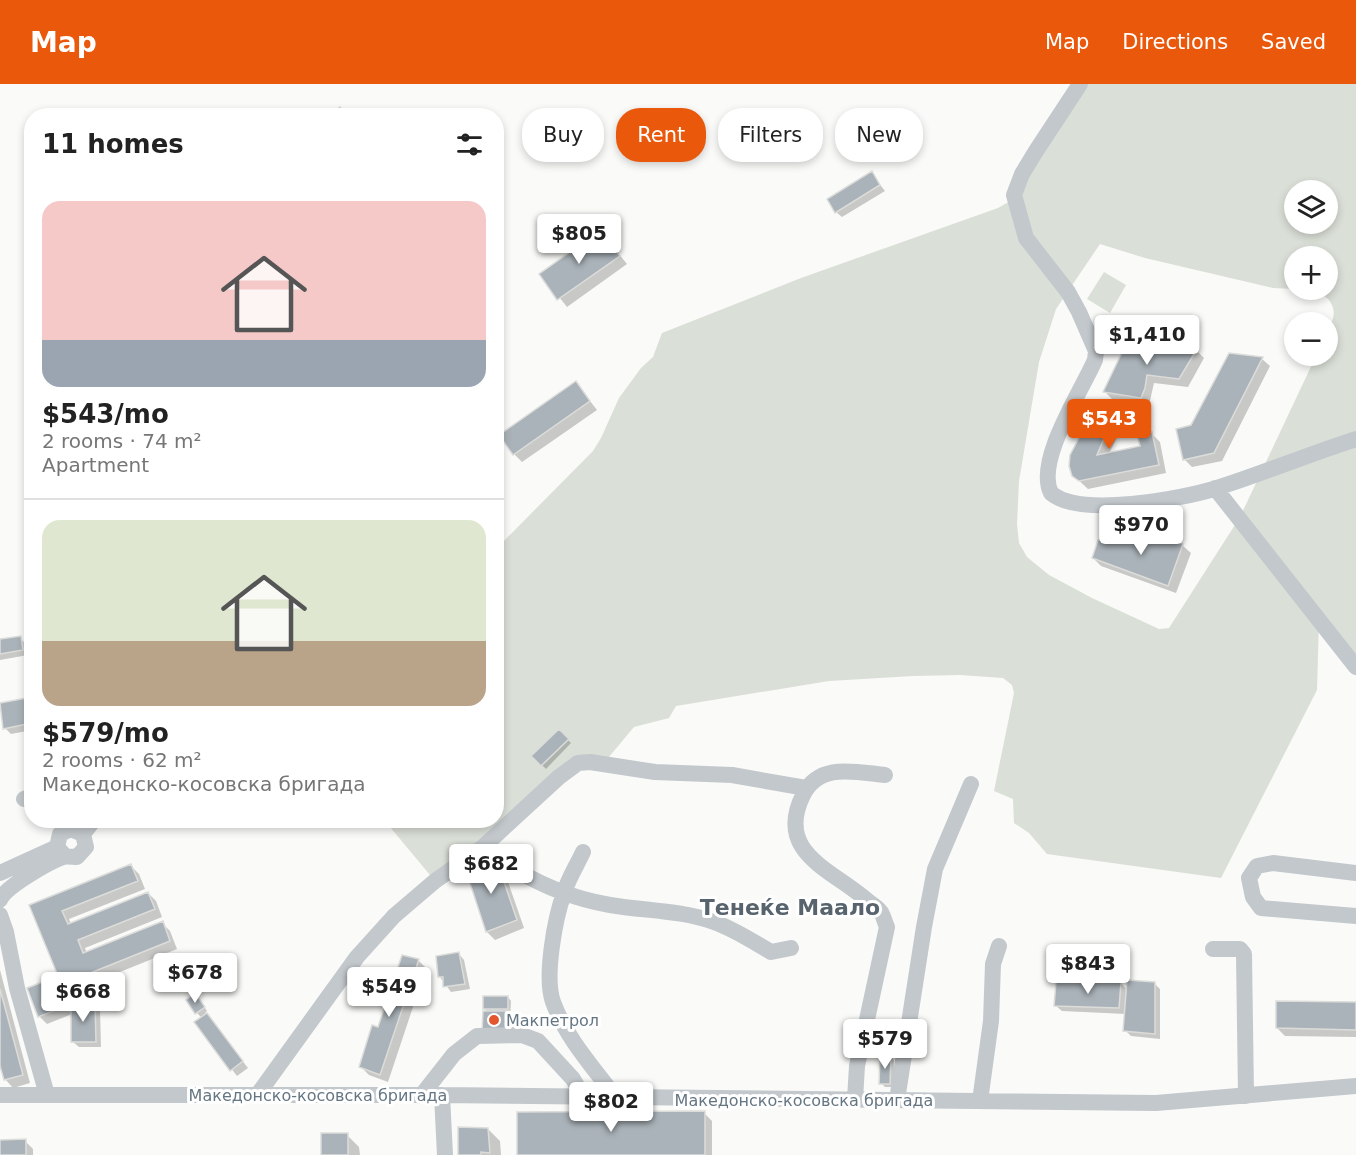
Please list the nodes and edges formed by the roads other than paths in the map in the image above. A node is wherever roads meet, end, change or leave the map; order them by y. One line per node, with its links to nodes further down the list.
1 (1080, 84): 3 (street)
2 (1356, 439): 3 (street)
3 (1215, 488): 4 (street)
4 (1356, 667)
5 (885, 775): 7 (street)
6 (971, 784): 33 (street)
7 (806, 788): 10 (street); 32 (street)
8 (87, 828): 12 (street)
9 (504, 828): 11 (street)
10 (504, 828)
11 (483, 847): 16 (street); 24 (street)
12 (61, 851): 14 (street); 17 (street)
13 (583, 852): 16 (street)
14 (0, 873)
15 (1356, 873): 19 (street)
16 (563, 894): 21 (street); 31 (street)
17 (0, 900)
18 (0, 915): 26 (street)
19 (1356, 916)
20 (999, 946): 34 (street)
21 (791, 948)
22 (1213, 949): 29 (street)
23 (1356, 1086): 29 (street, Македонско-косовска бригада)
24 (258, 1094): 26 (street, Македонско-косовска бригада); 28 (street, Македонско-косовска бригада)
25 (0, 1095): 26 (street, Македонско-косовска бригада)
26 (47, 1095)
27 (442, 1095): 28 (street, Македонско-косовска бригада); 30 (street, Македонско-косовска бригада); 35 (street)
28 (421, 1096): 30 (street)
29 (1246, 1096): 34 (street, Македонско-косовска бригада)
30 (584, 1098): 31 (street, Македонско-косовска бригада)
31 (616, 1098): 32 (street, Македонско-косовска бригада)
32 (855, 1099): 33 (street, Македонско-косовска бригада)
33 (897, 1100): 34 (street, Македонско-косовска бригада)
34 (980, 1101)
35 (445, 1155)

